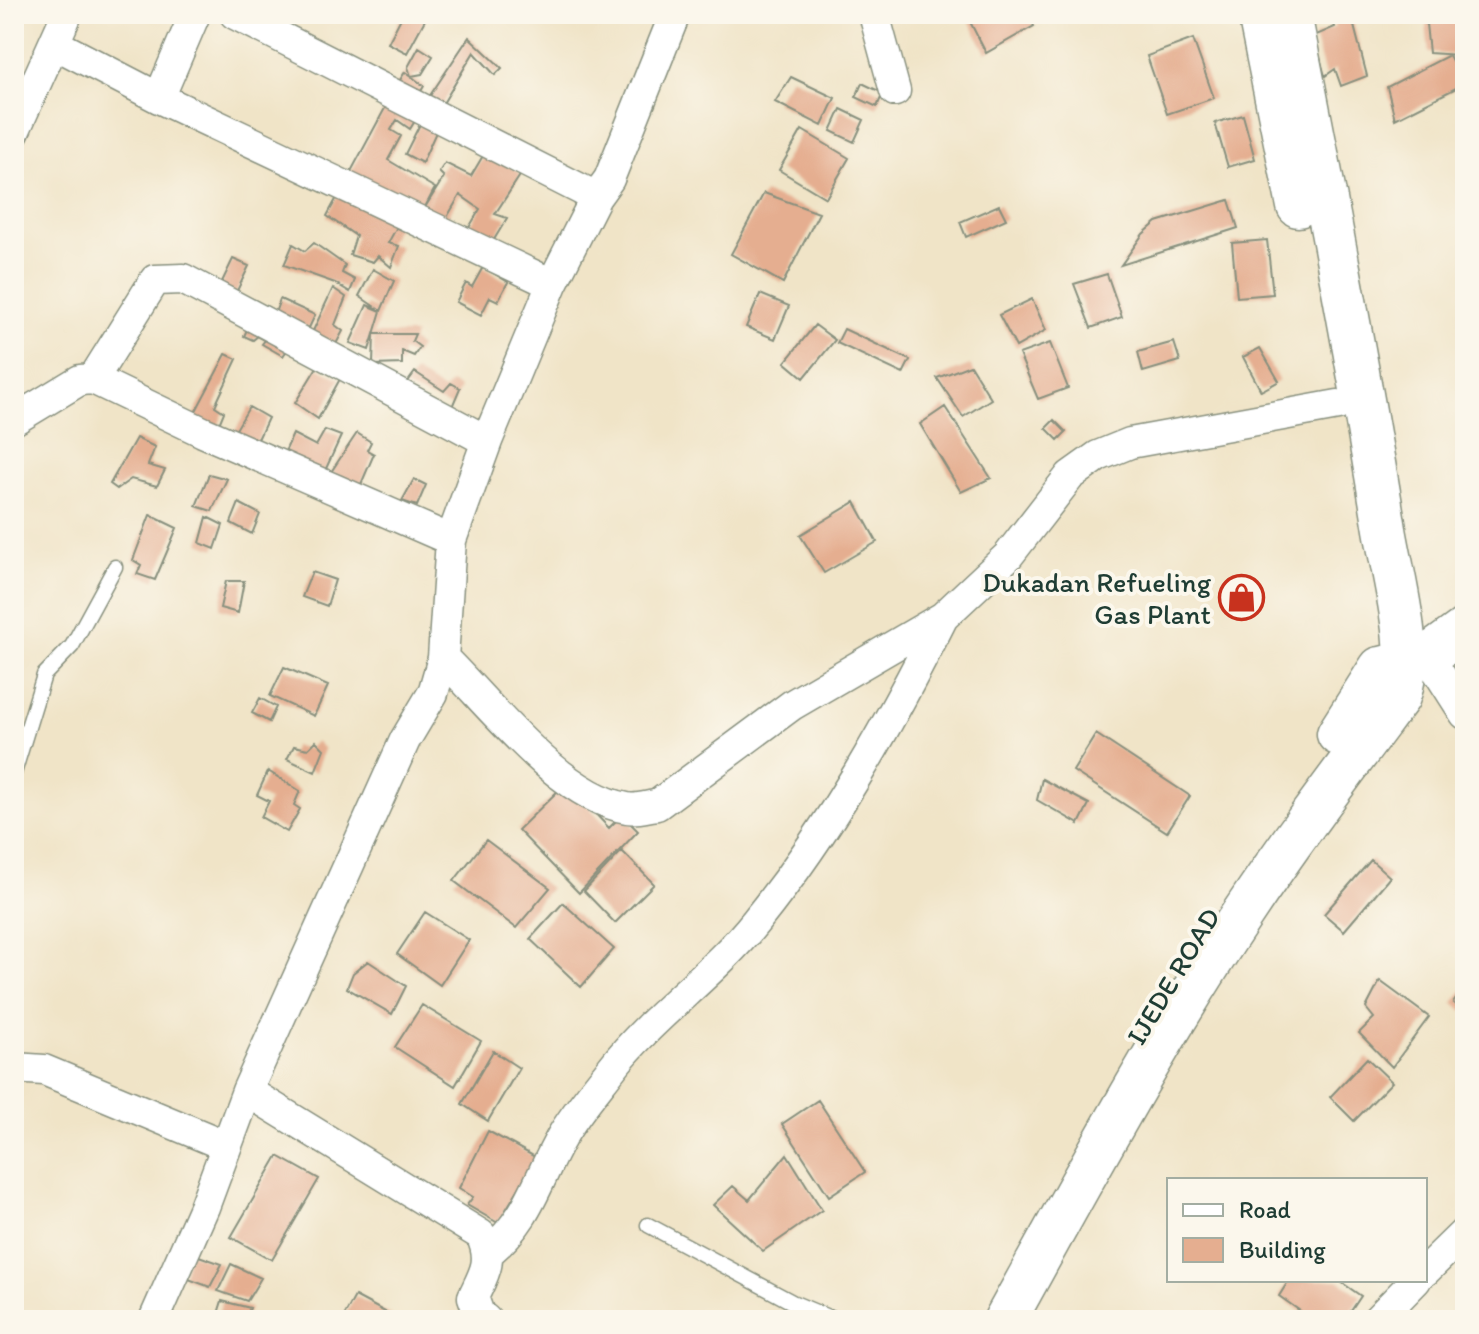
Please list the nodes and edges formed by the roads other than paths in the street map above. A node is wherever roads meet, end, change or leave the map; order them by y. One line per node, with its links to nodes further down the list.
1 (67, 14): 8 (street)
2 (195, 14): 10 (street)
3 (235, 14): 12 (street)
4 (675, 14): 12 (street)
5 (874, 14): 9 (street)
6 (1259, 14): 15 (main road)
7 (1290, 14): 23 (main road)
8 (55, 44): 10 (street); 11 (street)
9 (895, 91)
10 (159, 98): 13 (street)
11 (14, 132)
12 (596, 197): 13 (street)
13 (552, 284): 17 (street)
14 (93, 379): 16 (street); 17 (street); 18 (street)
15 (1338, 405): 20 (street); 23 (main road)
16 (14, 420)
17 (487, 441): 18 (street)
18 (451, 540): 22 (street)
19 (115, 567): 25 (lane)
20 (943, 617): 22 (street); 31 (street)
21 (1465, 629): 23 (main road)
22 (443, 658): 27 (street)
23 (1405, 663): 24 (street); 34 (main road, IJEDE ROAD)
24 (1465, 714)
25 (14, 773)
26 (14, 1068): 28 (street)
27 (247, 1091): 28 (street); 31 (street)
28 (224, 1145): 35 (street)
29 (648, 1225): 37 (lane)
30 (1465, 1232): 32 (street)
31 (489, 1252): 36 (street)
32 (1427, 1269)
33 (1414, 1282): 38 (street)
34 (1004, 1317)
35 (154, 1320)
36 (486, 1320)
37 (835, 1320)
38 (1377, 1320)

